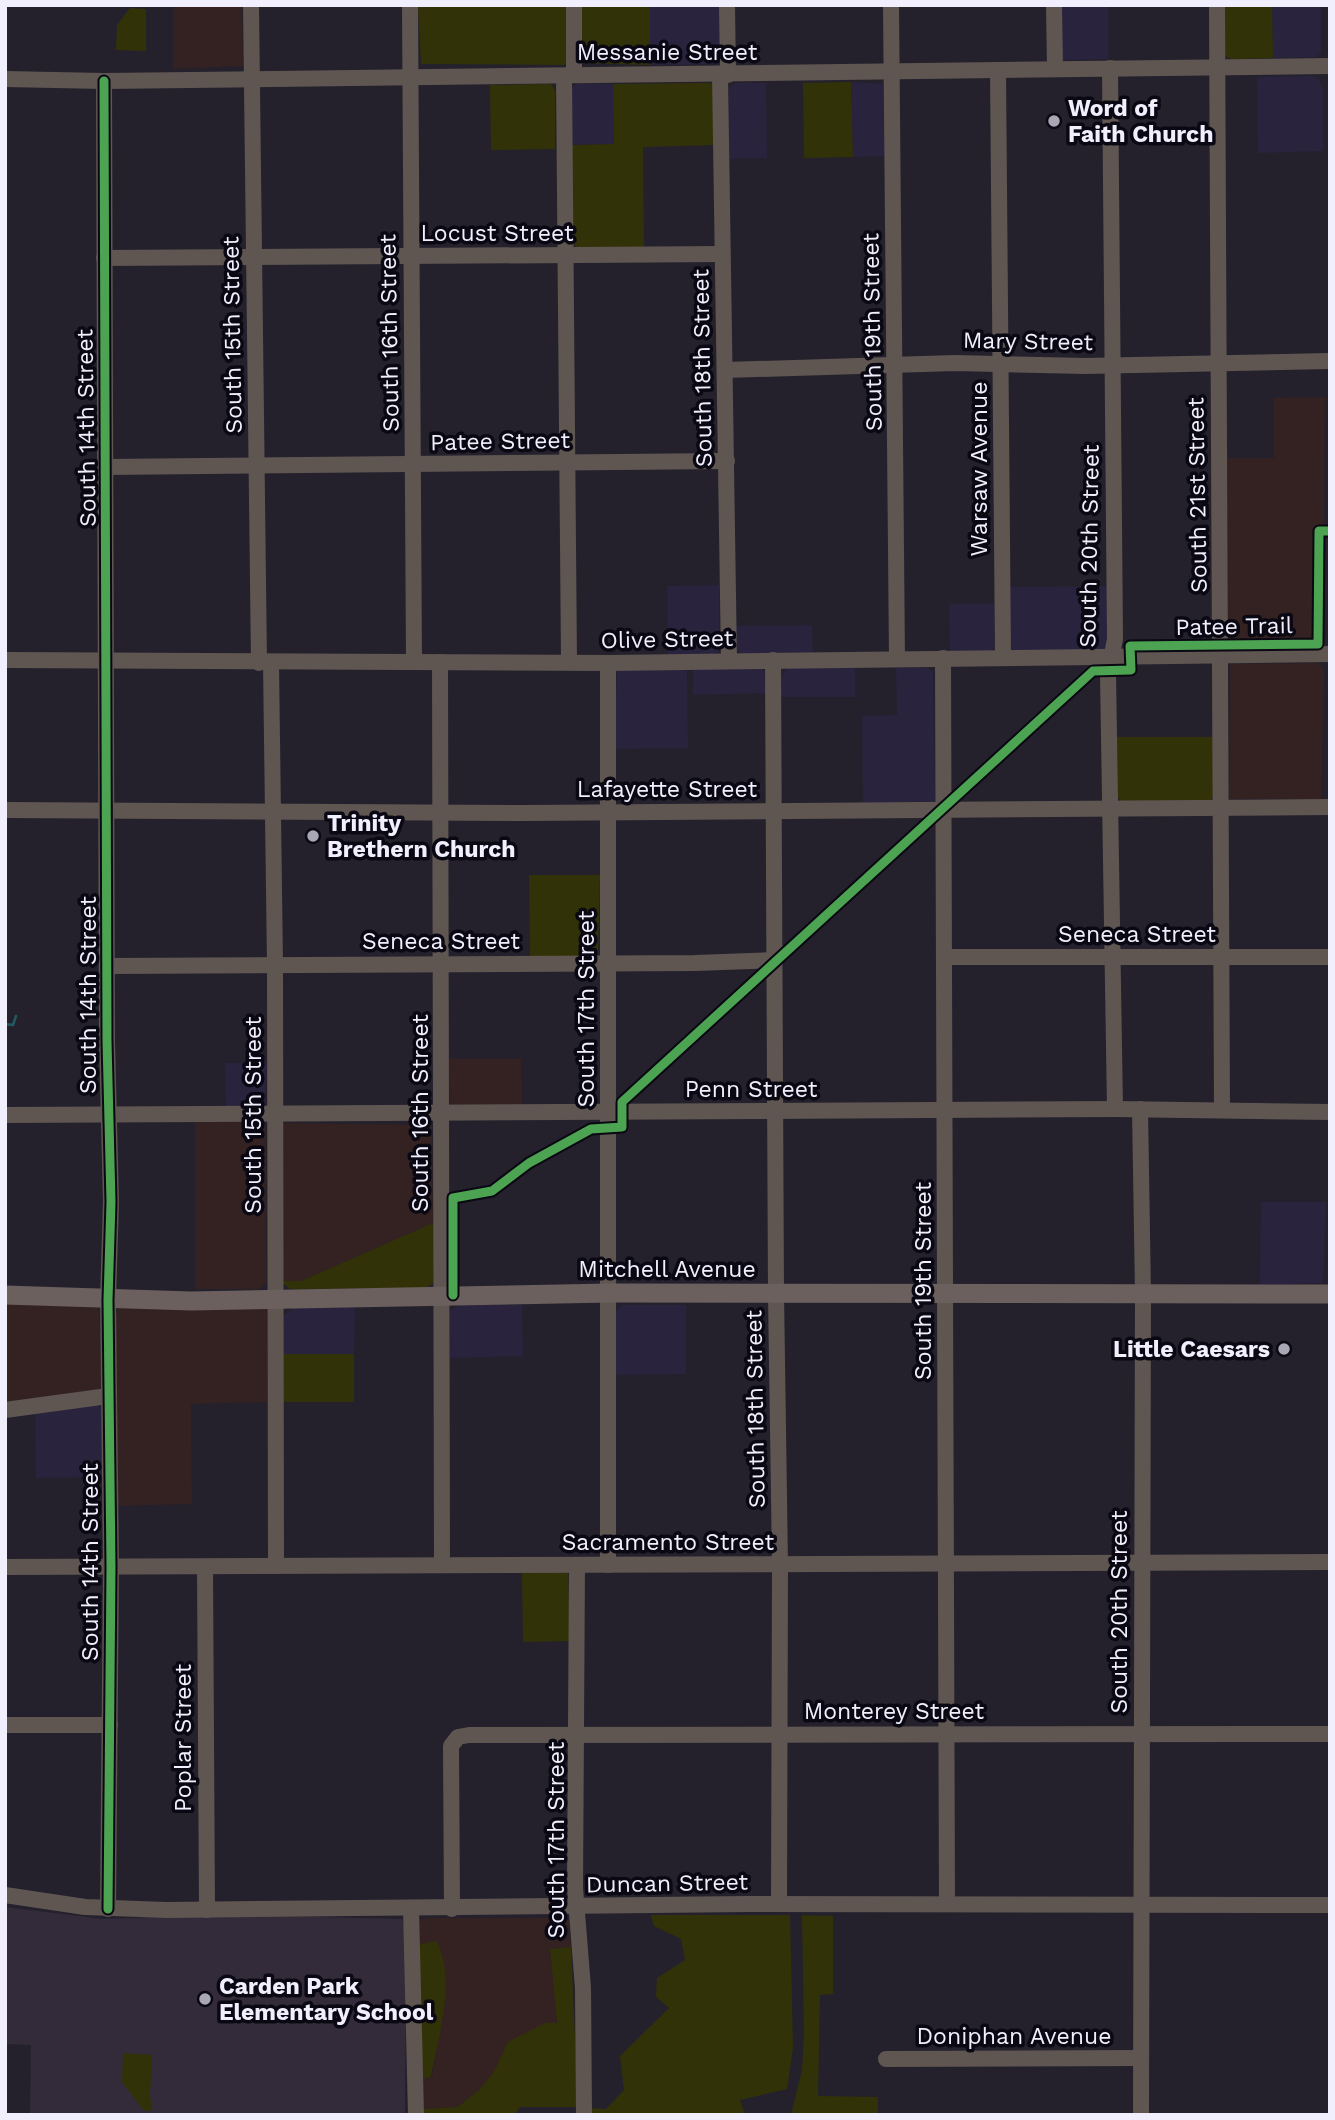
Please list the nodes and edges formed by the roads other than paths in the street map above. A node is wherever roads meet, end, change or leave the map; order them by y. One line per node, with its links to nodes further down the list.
1 (251, 5): 18 (street, South 15th Street)
2 (410, 5): 16 (street, South 16th Street)
3 (574, 5): 15 (street)
4 (727, 5): 14 (street, South 18th Street)
5 (891, 5): 13 (street, South 19th Street)
6 (1055, 5): 11 (street)
7 (1216, 5): 9 (street, South 21st Street)
8 (1330, 66): 9 (street, Messanie Street)
9 (1217, 67): 10 (street, Messanie Street); 28 (street, South 21st Street)
10 (1110, 68): 11 (street, Messanie Street); 29 (street, South 20th Street)
11 (1055, 69): 12 (street, Messanie Street)
12 (998, 71): 13 (street, Messanie Street); 26 (street, Warsaw Avenue)
13 (892, 73): 14 (street, Messanie Street); 27 (street, South 19th Street)
14 (724, 75): 15 (street, Messanie Street); 20 (street, South 18th Street)
15 (569, 76): 16 (street, Messanie Street); 22 (street)
16 (410, 78): 18 (street, Messanie Street); 21 (street, South 16th Street)
17 (5, 79): 19 (street, Messanie Street)
18 (252, 79): 19 (street, Messanie Street); 23 (street, South 15th Street)
19 (104, 81): 24 (street, South 14th Street)
20 (722, 254): 22 (street, Locust Street); 30 (street, South 18th Street)
21 (411, 255): 22 (street, Locust Street); 23 (street, Locust Street); 33 (street, South 16th Street)
22 (565, 256): 32 (street)
23 (254, 257): 24 (street, Locust Street); 34 (street, South 15th Street)
24 (104, 258): 35 (street, South 14th Street)
25 (1330, 361): 28 (street, Mary Street)
26 (1001, 363): 27 (street, Mary Street); 29 (street, Mary Street); 39 (street, Warsaw Avenue)
27 (895, 364): 30 (street, Mary Street); 41 (street, South 19th Street)
28 (1219, 364): 29 (street, Mary Street); 36 (street, South 21st Street)
29 (1114, 365): 38 (street, South 20th Street)
30 (726, 370): 31 (street, South 18th Street)
31 (727, 461): 32 (street, Patee Street); 45 (street, South 18th Street)
32 (566, 463): 33 (street, Patee Street); 48 (street)
33 (413, 465): 34 (street, Patee Street); 44 (street, South 16th Street)
34 (257, 466): 35 (street, Patee Street); 49 (street, South 15th Street)
35 (106, 467): 46 (street, South 14th Street)
36 (1221, 654): 37 (street, Olive Street); 38 (street, Olive Street); 51 (street, South 21st Street)
37 (1330, 654)
38 (1110, 656): 39 (street, Olive Street); 54 (street, South 20th Street)
39 (1003, 657): 40 (street, Olive Street)
40 (943, 658): 41 (street, Olive Street); 53 (street, South 19th Street)
41 (897, 659): 43 (street, Olive Street)
42 (5, 660): 46 (street, Olive Street)
43 (774, 660): 45 (street, Olive Street); 56 (street, South 18th Street)
44 (414, 661): 47 (street, Olive Street); 49 (street, Olive Street)
45 (729, 661): 50 (street, Olive Street)
46 (107, 662): 49 (street, Olive Street); 57 (street, South 14th Street)
47 (440, 662): 48 (street, Olive Street); 59 (street, South 16th Street)
48 (569, 662): 50 (street, Olive Street)
49 (265, 663): 58 (street, South 15th Street)
50 (608, 663): 60 (street, South 17th Street)
51 (1220, 807): 52 (street, Lafayette Street); 54 (street, Lafayette Street); 62 (street, South 21st Street)
52 (1330, 807)
53 (943, 809): 54 (street, Lafayette Street); 56 (street, Lafayette Street); 61 (street, South 19th Street)
54 (1111, 809): 64 (street, South 20th Street)
55 (5, 810): 57 (street, Lafayette Street)
56 (775, 811): 60 (street, Lafayette Street); 65 (street, South 18th Street)
57 (106, 812): 58 (street, Lafayette Street); 69 (street, South 14th Street)
58 (274, 812): 59 (street, Lafayette Street); 68 (street, South 15th Street)
59 (441, 812): 60 (street, Lafayette Street); 66 (street, South 16th Street)
60 (607, 813): 67 (street, South 17th Street)
61 (944, 957): 64 (street, Seneca Street); 73 (street, South 19th Street)
62 (1223, 957): 63 (street, Seneca Street); 64 (street, Seneca Street); 72 (street, South 21st Street)
63 (1330, 957)
64 (1113, 958): 70 (street, South 20th Street)
65 (775, 960): 67 (street, Seneca Street); 74 (street, South 18th Street)
66 (442, 963): 67 (street, Seneca Street); 68 (street, Seneca Street); 78 (street, South 16th Street)
67 (609, 963): 77 (street, South 17th Street)
68 (275, 965): 69 (street, Seneca Street); 76 (street, South 15th Street)
69 (107, 966): 80 (street, South 14th Street)
70 (1115, 1109): 71 (street, Penn Street); 73 (street, Penn Street)
71 (1140, 1109): 72 (street, Penn Street); 84 (street, South 20th Street)
72 (1222, 1109): 75 (street, Penn Street)
73 (945, 1110): 74 (street, Penn Street); 83 (street, South 19th Street)
74 (777, 1112): 77 (street, Penn Street); 82 (street, South 18th Street)
75 (1330, 1112)
76 (275, 1113): 78 (street, Penn Street); 80 (street, Penn Street); 89 (street, South 15th Street)
77 (609, 1113): 78 (street, Penn Street); 81 (street, South 17th Street)
78 (443, 1114): 86 (street, South 16th Street)
79 (5, 1115): 80 (street, Penn Street)
80 (108, 1115): 88 (street, South 14th Street)
81 (610, 1293): 82 (main road, Mitchell Avenue); 86 (main road, Mitchell Avenue); 97 (street, South 17th Street)
82 (776, 1293): 83 (main road, Mitchell Avenue); 98 (street, South 18th Street)
83 (945, 1293): 84 (main road, Mitchell Avenue); 93 (street, South 19th Street)
84 (1143, 1294): 85 (main road, Mitchell Avenue); 94 (street, South 20th Street)
85 (1330, 1294)
86 (444, 1295): 89 (main road, Mitchell Avenue); 95 (street, South 16th Street)
87 (5, 1296): 88 (main road, Mitchell Avenue)
88 (108, 1300): 89 (main road, Mitchell Avenue); 90 (street, South 14th Street)
89 (276, 1300): 100 (street, South 15th Street)
90 (108, 1396): 91 (street); 102 (street, South 14th Street)
91 (5, 1410)
92 (1330, 1562): 94 (street, Sacramento Street)
93 (947, 1563): 94 (street, Sacramento Street); 98 (street, Sacramento Street); 107 (street, South 19th Street)
94 (1141, 1563): 108 (street, South 20th Street)
95 (442, 1564): 96 (street, Sacramento Street); 100 (street, Sacramento Street)
96 (577, 1565): 97 (street, Sacramento Street); 105 (street, South 17th Street)
97 (608, 1565): 98 (street, Sacramento Street)
98 (780, 1565): 106 (street, South 18th Street)
99 (205, 1566): 100 (street, Sacramento Street); 102 (street, Sacramento Street); 119 (street, Poplar Street)
100 (276, 1566)
101 (5, 1567): 102 (street, Sacramento Street)
102 (111, 1567): 104 (street, South 14th Street)
103 (5, 1725): 104 (street)
104 (110, 1725): 116 (street, South 14th Street)
105 (578, 1734): 106 (street, Monterey Street); 115 (street, South 17th Street); 118 (street, Monterey Street)
106 (780, 1734): 107 (street, Monterey Street); 111 (street, South 18th Street)
107 (947, 1734): 108 (street, Monterey Street); 112 (street, South 19th Street)
108 (1142, 1734): 109 (street, Monterey Street); 113 (street, South 20th Street)
109 (1330, 1734)
110 (5, 1895): 116 (street, Duncan Street)
111 (779, 1904): 112 (street, Duncan Street); 115 (street, Duncan Street)
112 (947, 1904): 113 (street, Duncan Street)
113 (1142, 1904): 114 (street, Duncan Street); 120 (street, South 20th Street)
114 (1330, 1905)
115 (576, 1907): 118 (street, Duncan Street); 123 (street, South 17th Street)
116 (108, 1909): 119 (street, Duncan Street)
117 (411, 1909): 118 (street, Duncan Street); 119 (street, Duncan Street); 122 (street)
118 (452, 1909)
119 (207, 1910)
120 (1141, 2058): 121 (street, Doniphan Avenue); 124 (street, South 20th Street)
121 (887, 2059)
122 (416, 2115)
123 (584, 2115)
124 (1141, 2115)

